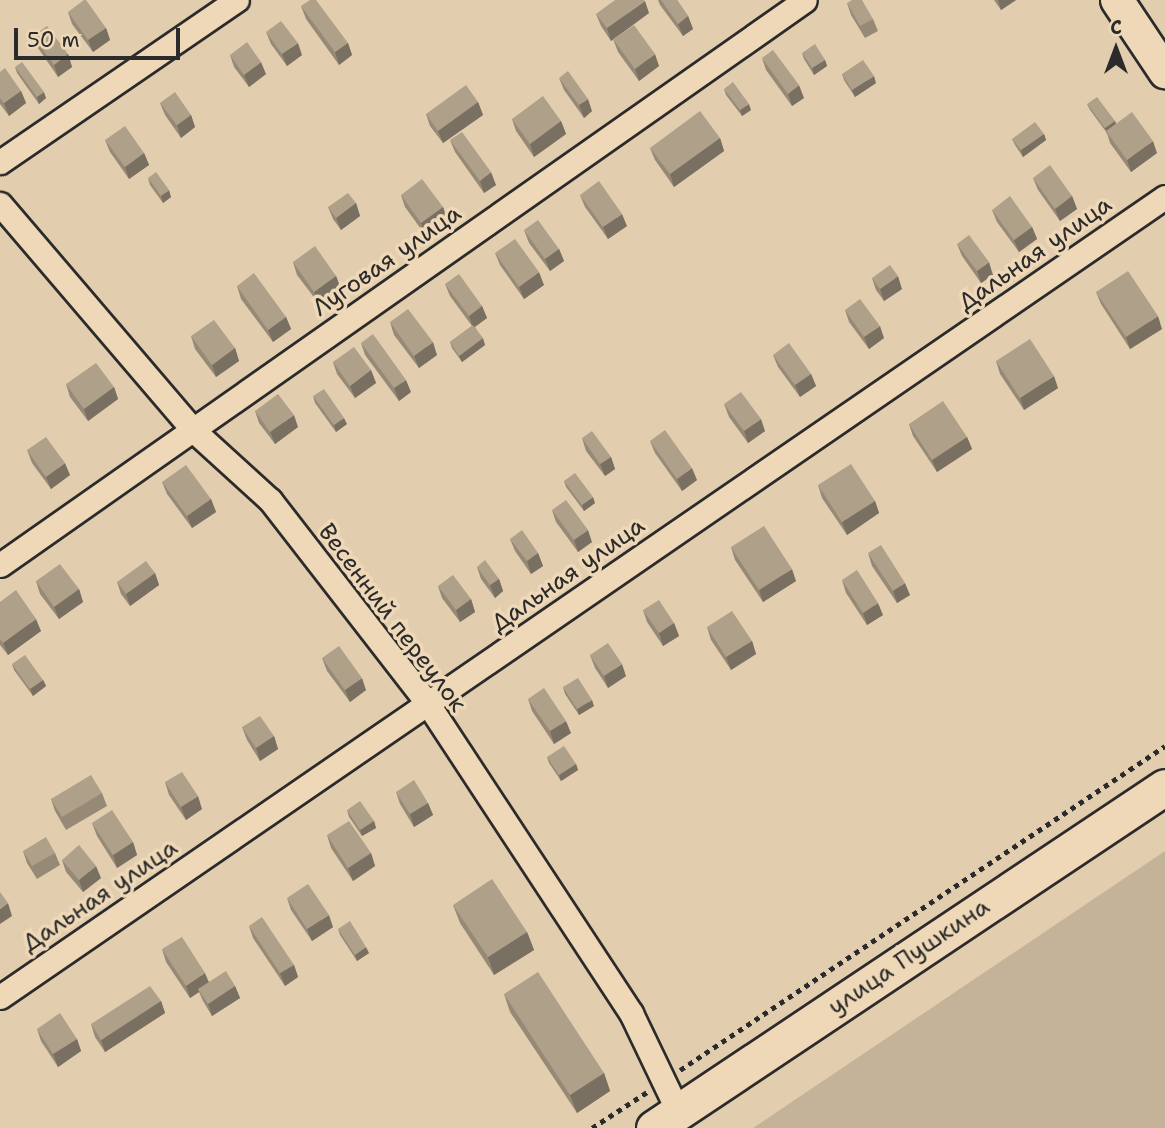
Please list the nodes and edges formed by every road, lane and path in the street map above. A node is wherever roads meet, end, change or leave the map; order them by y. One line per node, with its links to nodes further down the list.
1 (237, 0): 5 (street)
2 (805, 0): 8 (street, Луговая улица)
3 (1117, 0): 4 (street)
4 (1165, 72)
5 (0, 162)
6 (1165, 197): 10 (street, Дальная улица)
7 (0, 204): 8 (street, Весенний переулок)
8 (193, 429): 9 (street, Луговая улица); 10 (street, Весенний переулок)
9 (0, 565)
10 (428, 704): 13 (street, Дальная улица); 14 (street, Весенний переулок)
11 (1165, 746): 14 (path)
12 (1165, 787): 14 (main road, улица Пушкина)
13 (0, 997)
14 (665, 1107): 15 (path)
15 (592, 1128)

